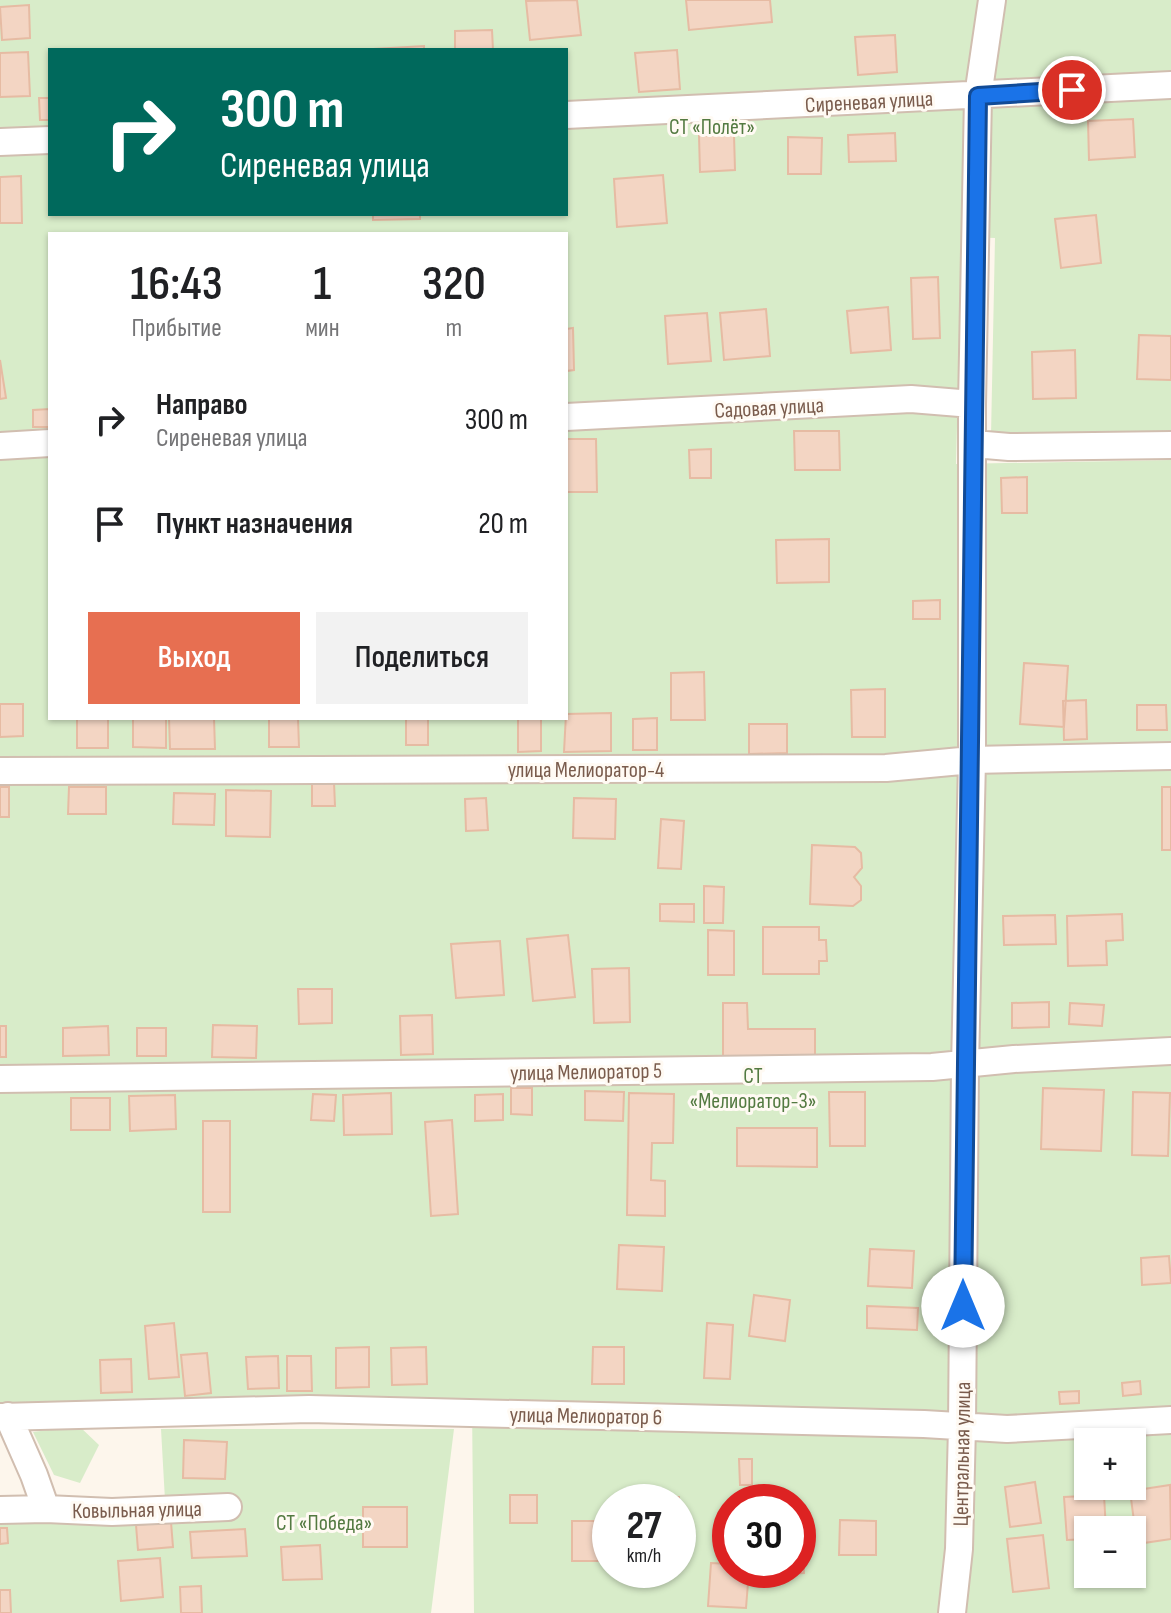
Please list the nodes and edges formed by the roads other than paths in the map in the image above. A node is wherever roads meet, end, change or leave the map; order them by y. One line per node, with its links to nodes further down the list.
1 (992, 0): 3 (street, Центральная улица)
2 (1171, 85): 3 (street, Сиреневая улица)
3 (978, 96): 4 (street, Сиреневая улица); 7 (street, Центральная улица)
4 (568, 115)
5 (48, 140): 6 (street)
6 (0, 142)
7 (972, 404): 8 (street, Садовая улица); 10 (street, Центральная улица)
8 (568, 417)
9 (48, 443): 12 (street)
10 (974, 444): 11 (street); 14 (street, Центральная улица)
11 (1171, 445)
12 (0, 446)
13 (1171, 756): 14 (street, улица Мелиоратор-4)
14 (972, 760): 15 (street, улица Мелиоратор-4); 17 (street, Центральная улица)
15 (0, 771)
16 (1171, 1051): 17 (street, улица Мелиоратор 5)
17 (965, 1066): 18 (street, улица Мелиоратор 5); 21 (street, Центральная улица)
18 (0, 1079)
19 (4, 1416): 21 (street, улица Мелиоратор 6); 23 (street, Ковыльная улица)
20 (1171, 1420): 21 (street, улица Мелиоратор 6)
21 (962, 1426): 25 (street, Центральная улица)
22 (228, 1507): 23 (street, Ковыльная улица)
23 (46, 1509): 24 (street, Ковыльная улица)
24 (0, 1510)
25 (952, 1613)

